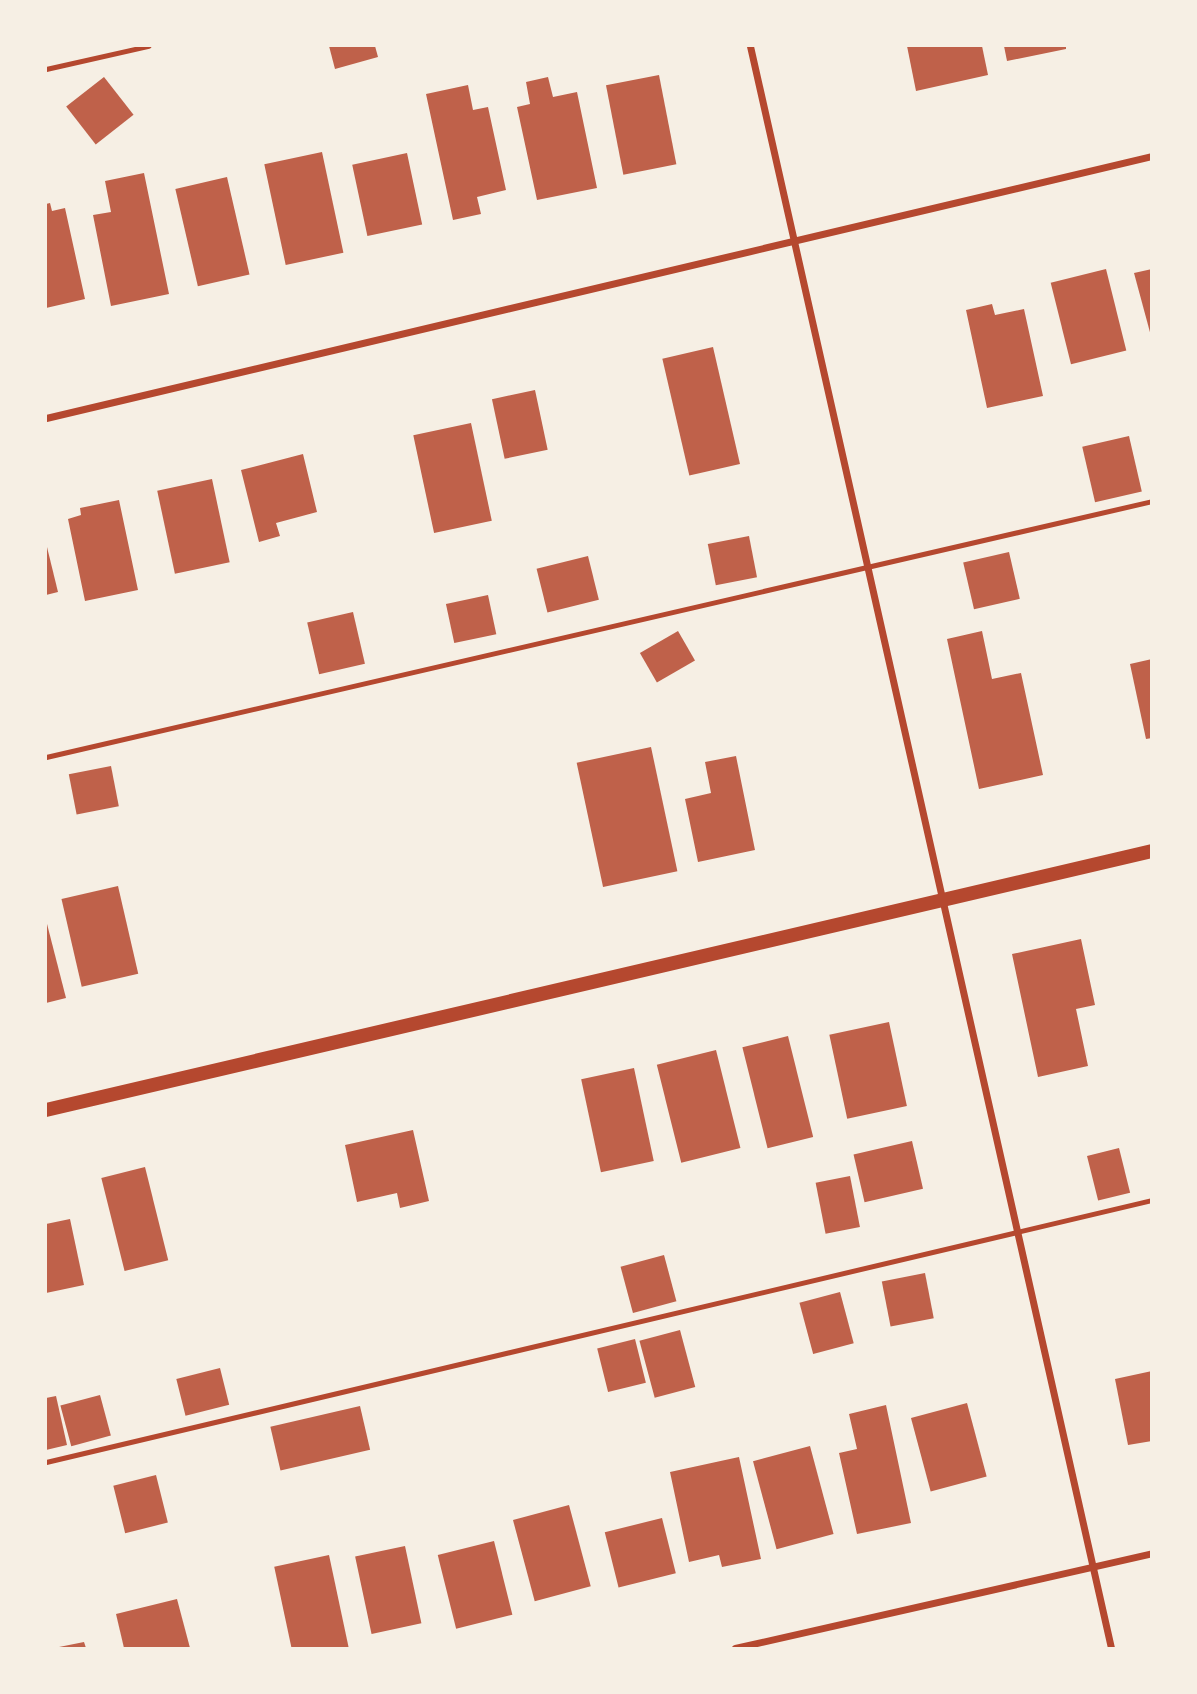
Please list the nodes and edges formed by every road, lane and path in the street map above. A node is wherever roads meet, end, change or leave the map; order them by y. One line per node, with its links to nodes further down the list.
1 (148, 46): 3 (lane)
2 (750, 46): 5 (street)
3 (46, 69)
4 (1152, 156): 5 (street)
5 (793, 242): 6 (street); 8 (street)
6 (46, 418)
7 (1152, 501): 8 (lane)
8 (867, 568): 9 (lane); 11 (street)
9 (46, 757)
10 (1152, 850): 11 (main road)
11 (939, 901): 12 (main road); 14 (street)
12 (46, 1110)
13 (1152, 1200): 14 (lane)
14 (1016, 1231): 15 (lane); 17 (street)
15 (46, 1462)
16 (1152, 1553): 17 (street)
17 (1092, 1566): 18 (street); 19 (street)
18 (735, 1648)
19 (1111, 1648)

